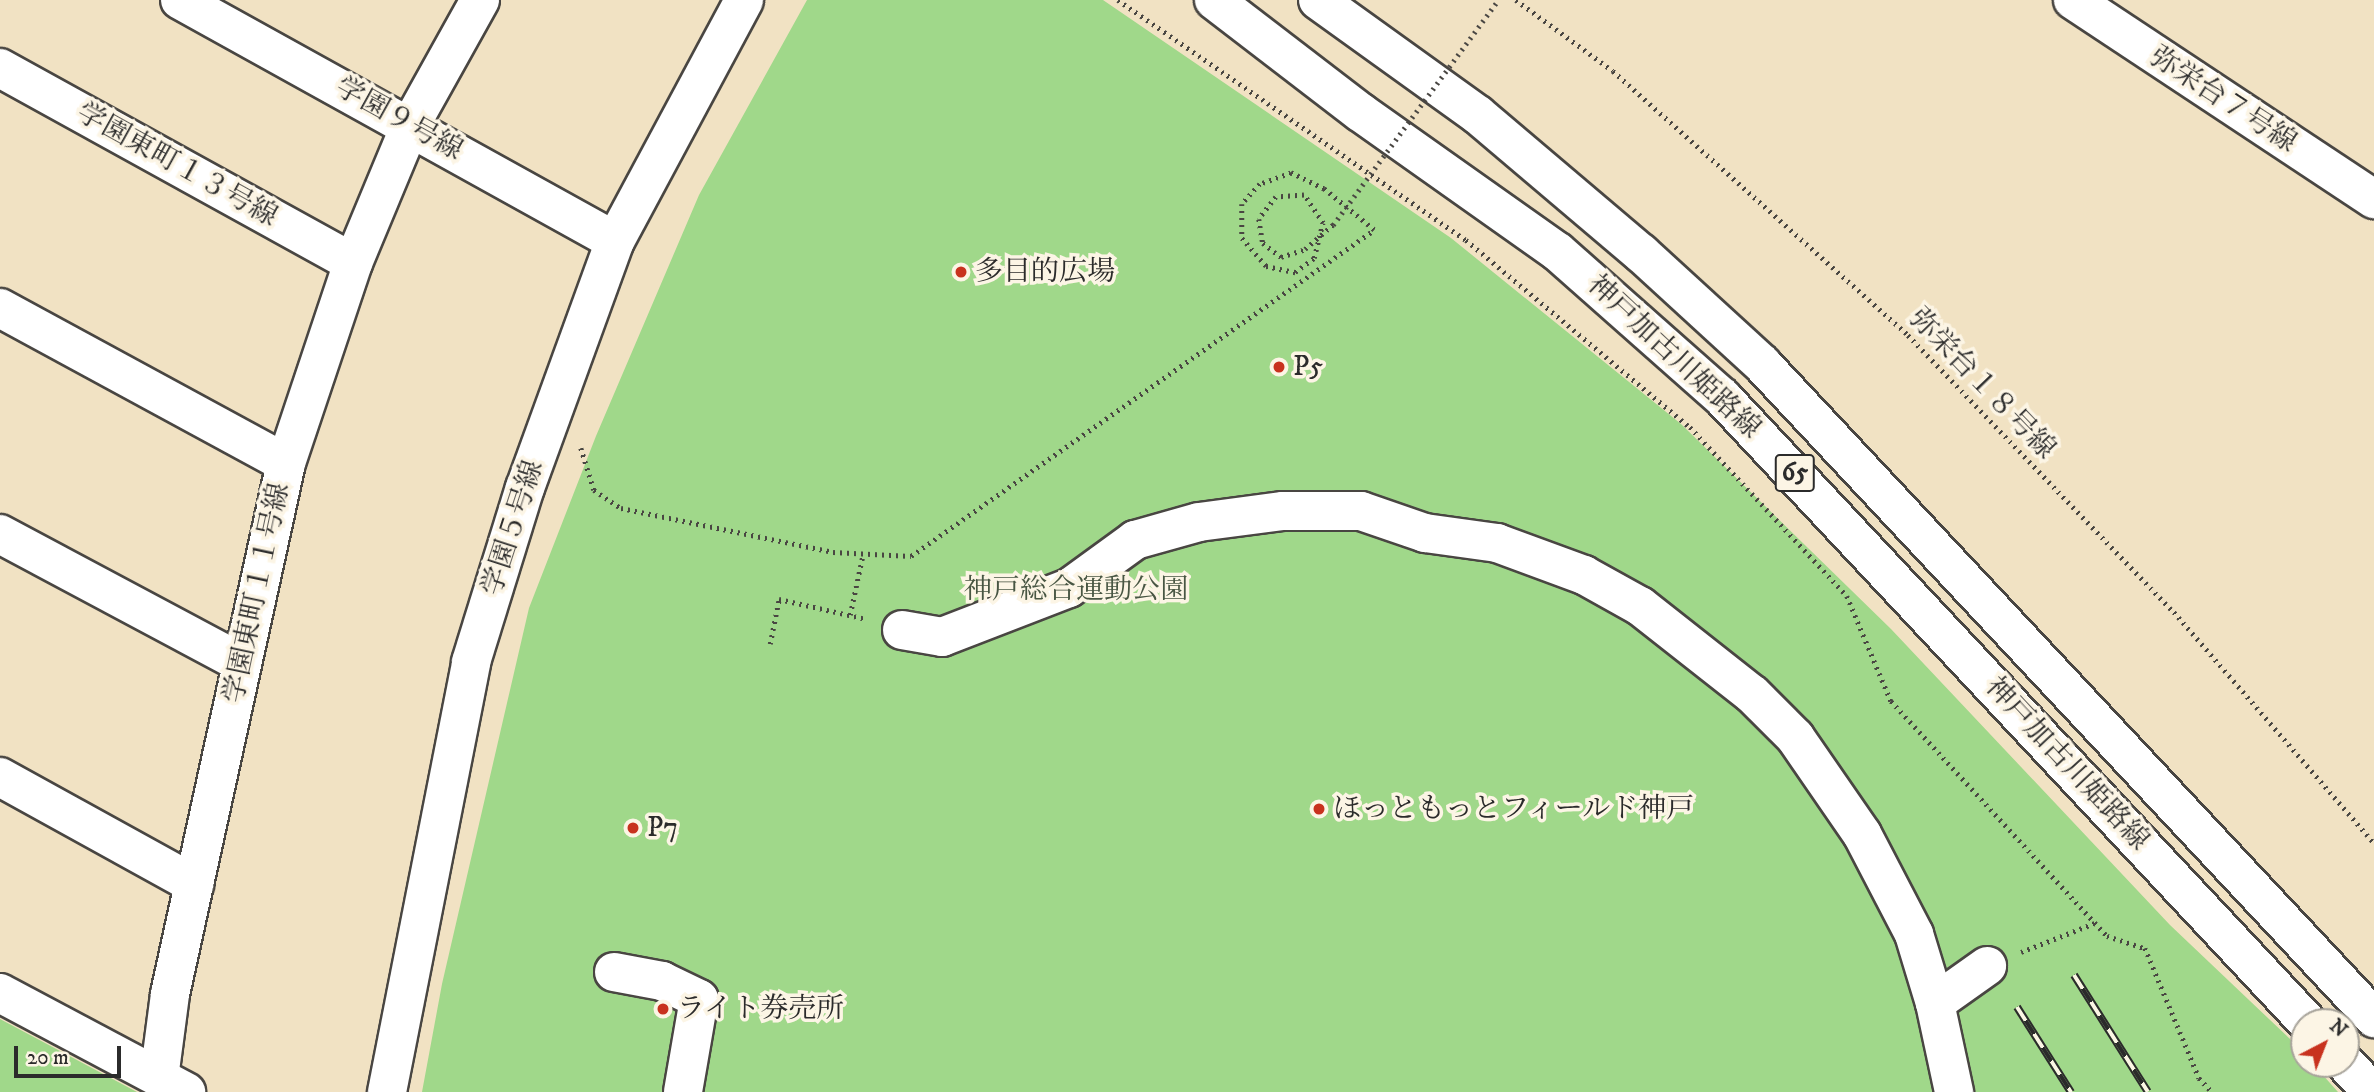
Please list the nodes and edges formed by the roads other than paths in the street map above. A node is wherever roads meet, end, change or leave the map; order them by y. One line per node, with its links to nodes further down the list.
1 (180, 0): 8 (street, 学園９号線)
2 (480, 0): 8 (street, 学園東町１１号線)
3 (744, 0): 10 (street, 学園５号線)
4 (1214, 0): 23 (street, 神戸加古川姫路線 / 65)
5 (1318, 0): 24 (street, 神戸加古川姫路線 / 65)
6 (2073, 0): 9 (street, 弥栄台７号線)
7 (0, 68): 11 (street, 学園東町１３号線)
8 (411, 124): 10 (street, 学園９号線); 11 (street, 学園東町１１号線)
9 (2374, 199)
10 (615, 241): 27 (street, 学園５号線)
11 (353, 263): 13 (street, 学園東町１１号線)
12 (0, 308): 13 (street)
13 (286, 463): 16 (street, 学園東町１１号線)
14 (0, 534): 16 (street)
15 (902, 630): 22 (street)
16 (242, 663): 18 (street, 学園東町１１号線)
17 (0, 776): 18 (street)
18 (194, 884): 26 (street, 学園東町１１号線)
19 (1987, 966): 22 (street)
20 (614, 972): 28 (street)
21 (0, 993): 26 (street)
22 (1934, 1003): 29 (street)
23 (2294, 1008)
24 (2374, 1018)
25 (2359, 1078): 30 (street)
26 (173, 1085)
27 (387, 1092)
28 (683, 1092)
29 (1954, 1092)
30 (2372, 1092)

